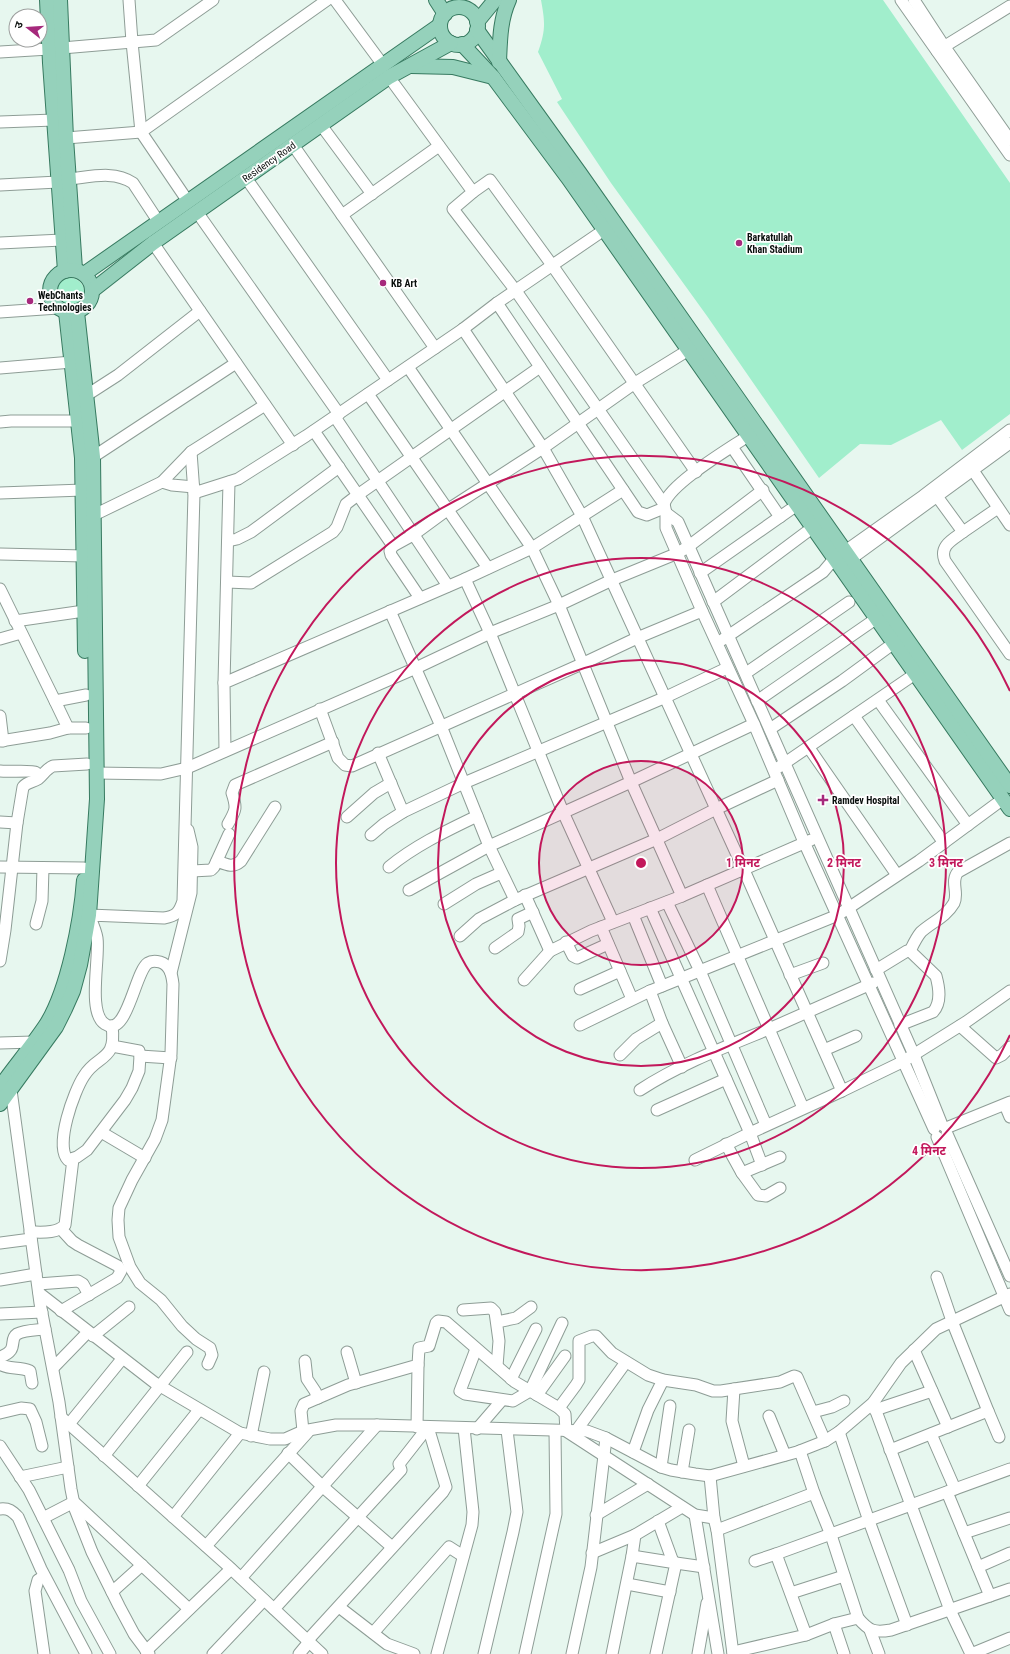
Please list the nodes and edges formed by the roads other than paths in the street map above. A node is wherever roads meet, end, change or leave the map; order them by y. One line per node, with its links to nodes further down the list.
1 (47, 0): 20 (main road)
2 (60, 0): 20 (main road)
3 (129, 0): 18 (street)
4 (214, 0): 14 (street)
5 (327, 0): 30 (street)
6 (335, 0): 25 (street)
7 (436, 0): 16 (main road)
8 (473, 0): 16 (main road, Residency Road)
9 (495, 0): 17 (main road)
10 (508, 0): 23 (main road)
11 (901, 0): 21 (street)
12 (914, 0): 21 (street)
13 (1007, 0): 15 (street)
14 (201, 3): 18 (street)
15 (1010, 5): 21 (street)
16 (451, 11): 17 (main road); 19 (main road); 25 (main road, Residency Road)
17 (477, 26): 19 (main road); 23 (main road)
18 (132, 42): 20 (street); 30 (street)
19 (457, 44): 24 (main road, Residency Road); 26 (main road)
20 (56, 49): 22 (street); 27 (main road); 31 (main road)
21 (940, 49): 32 (street); 35 (street)
22 (0, 52)
23 (499, 62): 58 (main road)
24 (409, 66): 25 (main road, Residency Road); 26 (main road)
25 (386, 71): 29 (main road, Residency Road); 34 (street); 41 (main road, Residency Road)
26 (493, 77): 45 (main road)
27 (54, 120): 28 (street); 37 (main road)
28 (0, 122)
29 (321, 125): 33 (main road, Residency Road); 40 (street)
30 (141, 132): 31 (street); 41 (street)
31 (66, 138): 37 (main road)
32 (1010, 140)
33 (293, 145): 36 (main road, Residency Road); 43 (street)
34 (439, 146): 39 (street); 40 (street)
35 (1010, 155)
36 (246, 178): 42 (main road, Residency Road); 65 (street)
37 (64, 181): 38 (street); 44 (street); 46 (main road); 50 (main road)
38 (0, 185)
39 (473, 192): 49 (street); 52 (street)
40 (372, 194): 43 (street)
41 (187, 200): 44 (main road, Residency Road)
42 (197, 212): 48 (main road, Residency Road); 72 (street)
43 (342, 215): 59 (street)
44 (158, 221): 50 (main road, Residency Road)
45 (604, 230): 49 (street); 58 (main road)
46 (62, 240): 47 (street); 50 (main road)
47 (0, 243)
48 (153, 243): 51 (main road, Residency Road); 55 (street)
49 (552, 266): 52 (street); 66 (street)
50 (75, 271): 51 (main road); 54 (main road)
51 (93, 290): 54 (main road)
52 (516, 291): 53 (street); 71 (street)
53 (498, 303): 57 (street); 63 (street)
54 (67, 311): 56 (street); 60 (main road); 69 (main road)
55 (200, 311): 61 (street); 69 (street)
56 (0, 312)
57 (463, 329): 59 (street); 67 (street)
58 (694, 347): 66 (street); 79 (main road); 119 (main road)
59 (435, 348): 62 (street)
60 (72, 362): 64 (street); 73 (main road)
61 (236, 363): 70 (street); 85 (street)
62 (408, 367): 65 (street); 76 (street)
63 (540, 367): 67 (street); 75 (street)
64 (0, 368)
65 (388, 380): 68 (street)
66 (635, 383): 71 (street); 89 (street)
67 (505, 392): 76 (street); 83 (street)
68 (368, 394): 72 (street); 86 (street)
69 (87, 395): 85 (main road)
70 (265, 405): 81 (street); 84 (street)
71 (598, 409): 75 (street); 102 (street)
72 (337, 415): 78 (street); 90 (street)
73 (78, 421): 74 (street); 94 (main road)
74 (0, 422)
75 (578, 422): 83 (street); 96 (street)
76 (451, 430): 86 (street); 93 (street)
77 (1010, 430): 119 (street)
78 (314, 431): 81 (street); 87 (street)
79 (748, 436): 82 (street); 101 (main road)
80 (1010, 443): 88 (street)
81 (293, 445): 92 (street)
82 (732, 447): 89 (street); 97 (street)
83 (543, 448): 93 (street); 106 (street)
84 (191, 452): 91 (street); 95 (street)
85 (92, 457): 105 (main road)
86 (412, 457): 90 (street); 104 (street)
87 (339, 467): 99 (street); 112 (street)
88 (972, 470): 100 (street); 103 (street)
89 (696, 472): 102 (street)
90 (378, 480): 99 (street); 111 (street)
91 (162, 482): 95 (street); 105 (street)
92 (230, 482): 95 (street); 112 (street)
93 (487, 482): 104 (street); 115 (street)
94 (83, 490): 98 (street); 118 (main road)
95 (194, 490): 174 (street)
96 (623, 490): 102 (street); 106 (street)
97 (763, 490): 107 (street); 114 (street)
98 (0, 492)
99 (359, 494): 113 (street); 124 (street)
100 (936, 495): 110 (street); 119 (street)
101 (797, 505): 107 (street); 109 (main road)
102 (665, 508): 114 (street); 116 (street)
103 (998, 508): 108 (street); 110 (street)
104 (447, 510): 111 (street); 120 (street)
105 (94, 515): 173 (main road)
106 (582, 516): 115 (street); 123 (street)
107 (780, 517): 121 (street)
108 (1010, 525)
109 (812, 528): 119 (main road); 128 (street)
110 (963, 532): 143 (street)
111 (413, 535): 113 (street); 125 (street)
112 (228, 541): 124 (street)
113 (393, 546): 127 (street)
114 (689, 546): 116 (street); 121 (street)
115 (532, 548): 120 (street); 130 (street)
116 (678, 553): 123 (street); 133 (street)
117 (0, 554): 118 (street)
118 (84, 556): 131 (main road)
119 (842, 559): 134 (main road); 138 (street); 181 (main road)
120 (488, 568): 122 (street)
121 (700, 573): 128 (street)
122 (465, 579): 125 (street); 137 (street)
123 (612, 580): 130 (street); 139 (street)
124 (227, 582): 149 (street)
125 (448, 586): 127 (street)
126 (0, 589): 135 (street)
127 (420, 598): 132 (street)
128 (713, 602): 138 (street)
129 (849, 602): 147 (street)
130 (559, 605): 137 (street); 144 (street)
131 (84, 611): 135 (street); 151 (main road)
132 (390, 611): 145 (street); 149 (street)
133 (702, 611): 139 (street); 141 (street)
134 (877, 618): 142 (main road); 155 (street)
135 (15, 621): 136 (street)
136 (22, 633): 140 (street); 154 (street)
137 (490, 633): 145 (street); 150 (street)
138 (728, 636): 141 (street); 147 (street)
139 (637, 638): 144 (street); 152 (street)
140 (0, 639)
141 (717, 644): 146 (street)
142 (894, 644): 148 (main road); 164 (street)
143 (1008, 648)
144 (584, 663): 150 (street); 159 (street)
145 (416, 668): 156 (street); 161 (street)
146 (728, 668): 152 (street); 160 (street)
147 (746, 673): 155 (street)
148 (915, 674): 153 (street); 182 (main road)
149 (224, 683): 168 (street)
150 (514, 693): 161 (street); 169 (street)
151 (86, 695): 154 (street); 163 (main road)
152 (666, 697): 159 (street); 171 (street)
153 (878, 700): 158 (street); 192 (street)
154 (55, 701): 162 (street)
155 (757, 701): 164 (street)
156 (320, 710): 166 (street); 168 (street)
157 (0, 716): 165 (street)
158 (854, 716): 167 (street); 197 (street)
159 (606, 722): 169 (street); 178 (street)
160 (754, 724): 171 (street); 177 (street)
161 (441, 726): 170 (street); 180 (street)
162 (68, 728): 163 (street); 165 (street)
163 (86, 728): 173 (main road)
164 (770, 730): 172 (street)
165 (1, 741)
166 (333, 742): 170 (street); 200 (street)
167 (809, 748): 172 (street); 210 (street)
168 (225, 751): 174 (street)
169 (538, 752): 180 (street); 186 (street)
170 (378, 753): 179 (street)
171 (690, 754): 178 (street); 184 (street)
172 (785, 763): 177 (street); 194 (street)
173 (91, 768): 174 (street); 176 (street); 205 (main road); 220 (main road)
174 (187, 768): 191 (street)
175 (0, 772): 176 (street)
176 (40, 776): 190 (street)
177 (776, 776): 184 (street); 196 (street)
178 (631, 782): 186 (street); 195 (street)
179 (391, 783): 185 (street); 188 (street)
180 (464, 783): 185 (street); 187 (street)
181 (1010, 786)
182 (1007, 804): 192 (street)
183 (275, 808): 200 (street)
184 (716, 809): 195 (street); 207 (street)
185 (403, 812): 193 (street)
186 (563, 812): 199 (street); 206 (street)
187 (477, 816): 199 (street); 203 (street)
188 (348, 817)
189 (0, 822): 190 (street)
190 (17, 823): 202 (street)
191 (185, 824): 208 (street); 220 (street)
192 (968, 825): 197 (street)
193 (371, 835)
194 (817, 837): 196 (street); 218 (street)
195 (657, 839): 206 (street); 213 (street)
196 (804, 842): 207 (street); 222 (street)
197 (944, 843): 210 (street)
198 (1010, 843): 233 (street)
199 (489, 846): 209 (street); 212 (street)
200 (217, 861): 208 (street)
201 (0, 867): 202 (street)
202 (12, 867): 204 (street); 226 (street)
203 (389, 867)
204 (43, 868): 205 (street); 224 (street)
205 (84, 868): 258 (main road)
206 (588, 868): 214 (street); 223 (street)
207 (744, 870): 211 (street); 228 (street)
208 (192, 872): 239 (street)
209 (501, 873): 214 (street); 216 (street)
210 (897, 875): 218 (street)
211 (707, 885): 213 (street); 234 (street)
212 (409, 890)
213 (682, 896): 215 (street)
214 (520, 897): 219 (street); 227 (street)
215 (667, 902): 217 (street); 238 (street)
216 (444, 904)
217 (650, 908): 221 (street); 242 (street)
218 (850, 908): 222 (street); 241 (street)
219 (532, 912): 231 (street); 232 (street)
220 (90, 915): 254 (street); 272 (main road)
221 (633, 915): 223 (street); 245 (street)
222 (838, 915): 228 (street); 244 (street)
223 (613, 922): 225 (street)
224 (36, 924)
225 (601, 927): 229 (street); 230 (street)
226 (2, 933): 235 (street)
227 (460, 936)
228 (775, 940): 234 (street); 240 (street)
229 (566, 942): 230 (street); 232 (street)
230 (608, 944): 237 (street)
231 (495, 948)
232 (550, 951): 243 (street)
233 (910, 951): 241 (street); 253 (street)
234 (737, 955): 238 (street); 256 (street)
235 (0, 961)
236 (822, 963): 240 (street)
237 (620, 971): 246 (street); 249 (street)
238 (700, 971): 242 (street); 260 (street)
239 (171, 973): 254 (street); 268 (street)
240 (790, 975): 250 (street)
241 (878, 975): 244 (street); 253 (street)
242 (681, 978): 245 (street); 264 (street)
243 (524, 980)
244 (868, 985): 250 (street); 269 (street)
245 (662, 986): 247 (street)
246 (580, 989)
247 (650, 991): 249 (street); 251 (street)
248 (1010, 991): 255 (street)
249 (632, 1000): 252 (street)
250 (807, 1013): 256 (street); 263 (street)
251 (662, 1023): 265 (street); 270 (street)
252 (580, 1025)
253 (900, 1025): 266 (street)
254 (112, 1026): 261 (street)
255 (960, 1026): 262 (street); 266 (street)
256 (769, 1029): 260 (street); 277 (street)
257 (856, 1036): 263 (street)
258 (33, 1042): 259 (street); 272 (main road)
259 (0, 1043)
260 (731, 1045): 264 (street); 280 (street)
261 (112, 1046): 267 (street); 287 (street)
262 (1010, 1047)
263 (824, 1050): 274 (street)
264 (713, 1052): 270 (street); 271 (street)
265 (620, 1055)
266 (914, 1055): 269 (street); 281 (street)
267 (140, 1056): 268 (street); 282 (street)
268 (171, 1058): 286 (street)
269 (902, 1062): 274 (street); 281 (street)
270 (682, 1067): 273 (street)
271 (726, 1079): 278 (street); 283 (street)
272 (5, 1088): 276 (main road); 293 (street)
273 (640, 1090)
274 (842, 1091): 277 (street)
275 (1007, 1103): 279 (street); 281 (street)
276 (0, 1104)
277 (803, 1108): 280 (street)
278 (657, 1110)
279 (1010, 1117)
280 (766, 1125): 283 (street)
281 (941, 1131): 295 (street); 300 (street)
282 (101, 1132): 286 (street); 287 (street)
283 (750, 1133): 284 (street); 289 (street)
284 (726, 1144): 288 (street); 290 (street)
285 (780, 1157): 289 (street)
286 (145, 1158): 324 (street)
287 (73, 1159): 292 (street)
288 (695, 1160)
289 (762, 1165): 290 (street)
290 (742, 1173): 291 (street)
291 (780, 1188)
292 (61, 1229): 293 (street); 299 (street)
293 (30, 1235): 294 (street); 298 (street)
294 (0, 1243)
295 (1010, 1276)
296 (937, 1277): 308 (street)
297 (0, 1280): 298 (street)
298 (38, 1284): 299 (street); 305 (street); 306 (street)
299 (89, 1295): 305 (street)
300 (1007, 1296): 304 (street); 308 (street)
301 (129, 1307): 313 (street)
302 (531, 1307): 309 (street)
303 (463, 1310): 309 (street)
304 (1010, 1310)
305 (61, 1311): 313 (street)
306 (42, 1312): 307 (street); 311 (street)
307 (0, 1314)
308 (952, 1321): 315 (street); 344 (street)
309 (497, 1322): 326 (street)
310 (562, 1323): 336 (street)
311 (45, 1329): 319 (street); 327 (street)
312 (536, 1329): 329 (street)
313 (90, 1334): 320 (street); 327 (street)
314 (476, 1349): 325 (street); 326 (street); 338 (street)
315 (914, 1350): 335 (street); 341 (street)
316 (187, 1352): 333 (street)
317 (347, 1352): 332 (street)
318 (565, 1356): 336 (street)
319 (0, 1357)
320 (122, 1359): 333 (street); 348 (street)
321 (305, 1361): 337 (street)
322 (626, 1362): 330 (street); 342 (street); 358 (street)
323 (0, 1364): 331 (street)
324 (208, 1364)
325 (418, 1365): 332 (street); 350 (street)
326 (496, 1366): 329 (street)
327 (53, 1368): 348 (street)
328 (264, 1372): 360 (street)
329 (511, 1379): 336 (street)
330 (663, 1380): 334 (street); 369 (street)
331 (32, 1382)
332 (356, 1383): 337 (street)
333 (160, 1386): 343 (street); 372 (street)
334 (734, 1389): 345 (street); 375 (street)
335 (932, 1391): 341 (street); 351 (street)
336 (534, 1393): 338 (street); 342 (street)
337 (318, 1398): 356 (street)
338 (502, 1400): 353 (street)
339 (844, 1401): 345 (street)
340 (670, 1406): 374 (street)
341 (874, 1406): 359 (street); 367 (street)
342 (559, 1408): 358 (street)
343 (199, 1410): 360 (street); 382 (street)
344 (988, 1411): 351 (street); 362 (street)
345 (813, 1412): 364 (street)
346 (0, 1413): 366 (street)
347 (770, 1416): 373 (street)
348 (65, 1420): 372 (street); 376 (street)
349 (377, 1425): 350 (street); 356 (street); 383 (street)
350 (422, 1427): 352 (street); 394 (street); 404 (street)
351 (948, 1427): 361 (street)
352 (464, 1428): 353 (street); 408 (street)
353 (477, 1429): 354 (street)
354 (507, 1430): 357 (street); 449 (street)
355 (689, 1430): 378 (street)
356 (306, 1431): 360 (street); 370 (street)
357 (555, 1431): 358 (street); 450 (street)
358 (571, 1431): 363 (street); 371 (street)
359 (839, 1432): 364 (street); 398 (street)
360 (245, 1434): 392 (street)
361 (931, 1434): 367 (street); 384 (street)
362 (999, 1437)
363 (606, 1438): 369 (street); 371 (street)
364 (826, 1441): 368 (street)
365 (0, 1446): 380 (street)
366 (42, 1446)
367 (890, 1450): 387 (street)
368 (800, 1451): 373 (street); 385 (street)
369 (633, 1452): 374 (street)
370 (288, 1454): 383 (street); 403 (street)
371 (603, 1455): 381 (street); 390 (street)
372 (104, 1456): 382 (street)
373 (785, 1456): 375 (street)
374 (661, 1466): 378 (street)
375 (744, 1466): 379 (street)
376 (68, 1467): 380 (street); 386 (street)
377 (1010, 1469): 384 (street)
378 (682, 1472): 379 (street)
379 (710, 1476): 395 (street)
380 (20, 1477): 393 (street)
381 (648, 1484): 388 (street); 390 (street)
382 (138, 1486): 392 (street)
383 (322, 1486): 394 (street); 418 (street)
384 (951, 1490): 387 (street); 400 (street)
385 (814, 1493): 399 (street); 402 (street)
386 (74, 1502): 393 (street); 412 (street); 421 (street)
387 (911, 1506): 398 (street); 430 (street)
388 (682, 1507): 391 (street); 397 (street)
389 (0, 1509): 416 (street)
390 (596, 1515): 405 (street)
391 (695, 1515): 395 (street); 413 (street)
392 (173, 1517): 403 (street)
393 (43, 1518): 443 (street)
394 (358, 1518): 404 (street); 429 (street)
395 (714, 1518): 399 (street)
396 (1010, 1518): 400 (street)
397 (658, 1521): 401 (street); 411 (street)
398 (869, 1521): 402 (street); 433 (street)
399 (718, 1530): 440 (street)
400 (964, 1533): 414 (street)
401 (635, 1535): 405 (street); 409 (street)
402 (831, 1535): 407 (street); 417 (street)
403 (206, 1546): 415 (street)
404 (392, 1547): 427 (street)
405 (592, 1553): 451 (street)
406 (1010, 1553): 414 (street)
407 (776, 1554): 410 (street); 423 (street)
408 (463, 1556): 435 (street); 448 (street)
409 (632, 1556): 411 (street); 419 (street)
410 (755, 1561)
411 (674, 1562): 413 (street); 422 (street)
412 (142, 1565): 421 (street); 428 (street)
413 (704, 1567): 424 (street)
414 (978, 1567): 425 (street)
415 (231, 1569): 418 (street); 428 (street)
416 (44, 1576): 441 (street); 442 (street)
417 (844, 1576): 423 (street); 431 (street)
418 (241, 1578): 426 (street)
419 (627, 1584): 422 (street); 452 (street)
420 (1010, 1589): 425 (street)
421 (112, 1592): 439 (street)
422 (670, 1592): 453 (street)
423 (790, 1593): 436 (street)
424 (708, 1595): 454 (street); 455 (street)
425 (990, 1596): 430 (street)
426 (264, 1600): 429 (street); 444 (street)
427 (339, 1607): 435 (street); 438 (street)
428 (189, 1609): 439 (street)
429 (274, 1609): 438 (street)
430 (950, 1610): 433 (street); 458 (street)
431 (858, 1618): 432 (street); 434 (street)
432 (834, 1624): 436 (street); 456 (street)
433 (907, 1625): 434 (street)
434 (870, 1630): 457 (street)
435 (374, 1633): 447 (street)
436 (806, 1635): 440 (street)
437 (1010, 1638): 458 (street)
438 (308, 1642): 445 (street); 446 (street)
439 (148, 1652)
440 (733, 1653)
441 (44, 1654)
442 (86, 1654)
443 (110, 1654)
444 (213, 1654)
445 (299, 1654)
446 (322, 1654)
447 (414, 1654)
448 (436, 1654)
449 (484, 1654)
450 (525, 1654)
451 (572, 1654)
452 (612, 1654)
453 (656, 1654)
454 (698, 1654)
455 (718, 1654)
456 (844, 1654)
457 (879, 1654)
458 (971, 1654)

